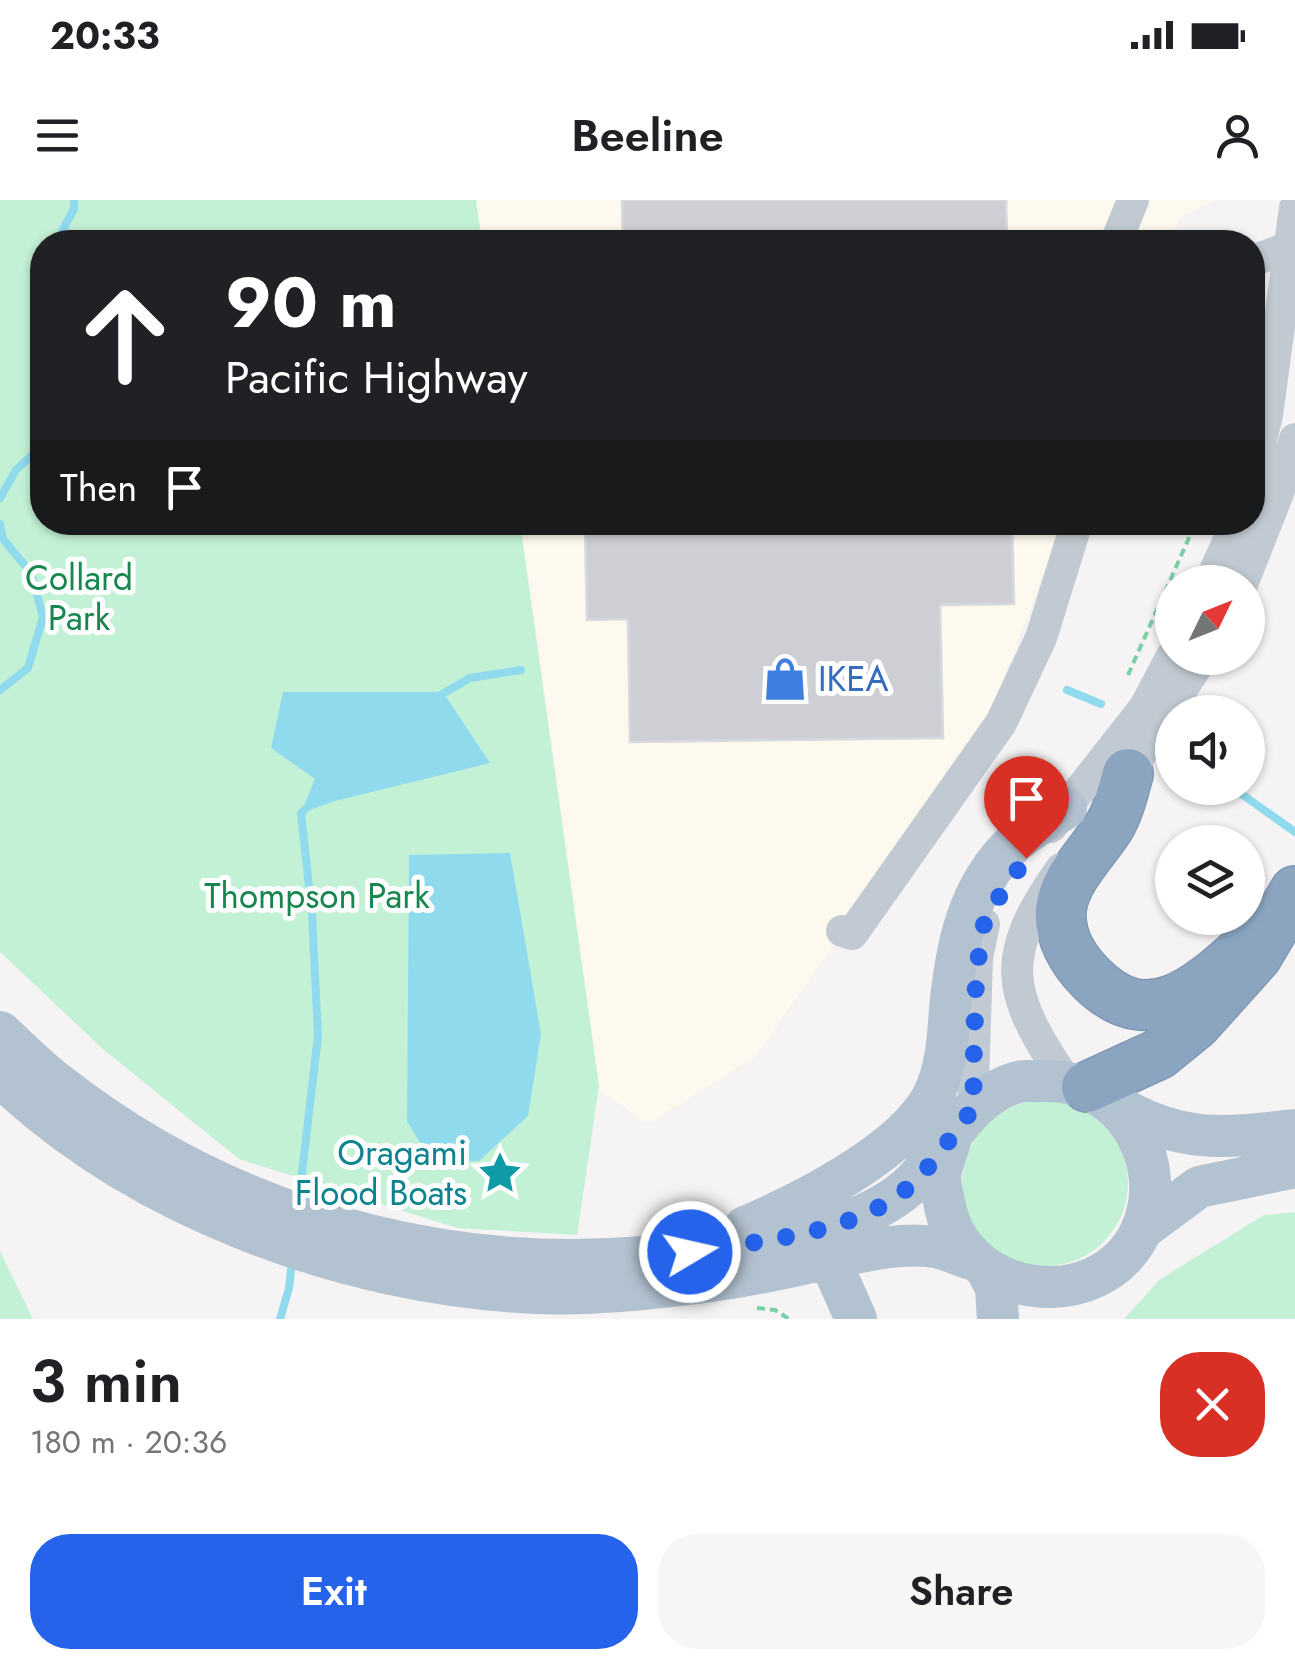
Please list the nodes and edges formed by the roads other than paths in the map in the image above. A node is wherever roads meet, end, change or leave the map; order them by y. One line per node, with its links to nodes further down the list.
1 (1133, 200): 3 (street)
2 (1295, 208): 4 (street)
3 (1121, 230)
4 (1290, 242): 5 (street); 6 (street)
5 (1265, 256)
6 (1277, 302): 7 (street)
7 (1265, 420)
8 (1295, 438): 9 (street)
9 (1265, 525)
10 (1073, 535): 16 (street)
11 (1084, 535): 16 (street)
12 (1224, 535): 14 (street)
13 (1261, 535): 15 (street)
14 (1215, 565)
15 (1249, 565)
16 (1044, 624): 22 (street)
17 (1162, 675): 20 (street)
18 (1191, 675): 19 (street)
19 (1128, 774): 21 (highway); 25 (street)
20 (1066, 808): 26 (street); 31 (main road)
21 (1285, 906): 25 (highway)
22 (842, 932)
23 (0, 1032): 29 (main road)
24 (0, 1076): 29 (main road)
25 (1090, 1091): 26 (main road); 27 (main road); 30 (main road)
26 (964, 1119): 31 (main road); 34 (main road)
27 (1295, 1130)
28 (1295, 1167): 30 (main road)
29 (244, 1211): 32 (main road)
30 (1141, 1230): 35 (main road)
31 (690, 1252): 32 (main road)
32 (386, 1257): 33 (main road)
33 (829, 1258): 34 (main road); 36 (main road)
34 (980, 1266): 35 (main road); 37 (main road)
35 (1066, 1302)
36 (856, 1319)
37 (998, 1319)

